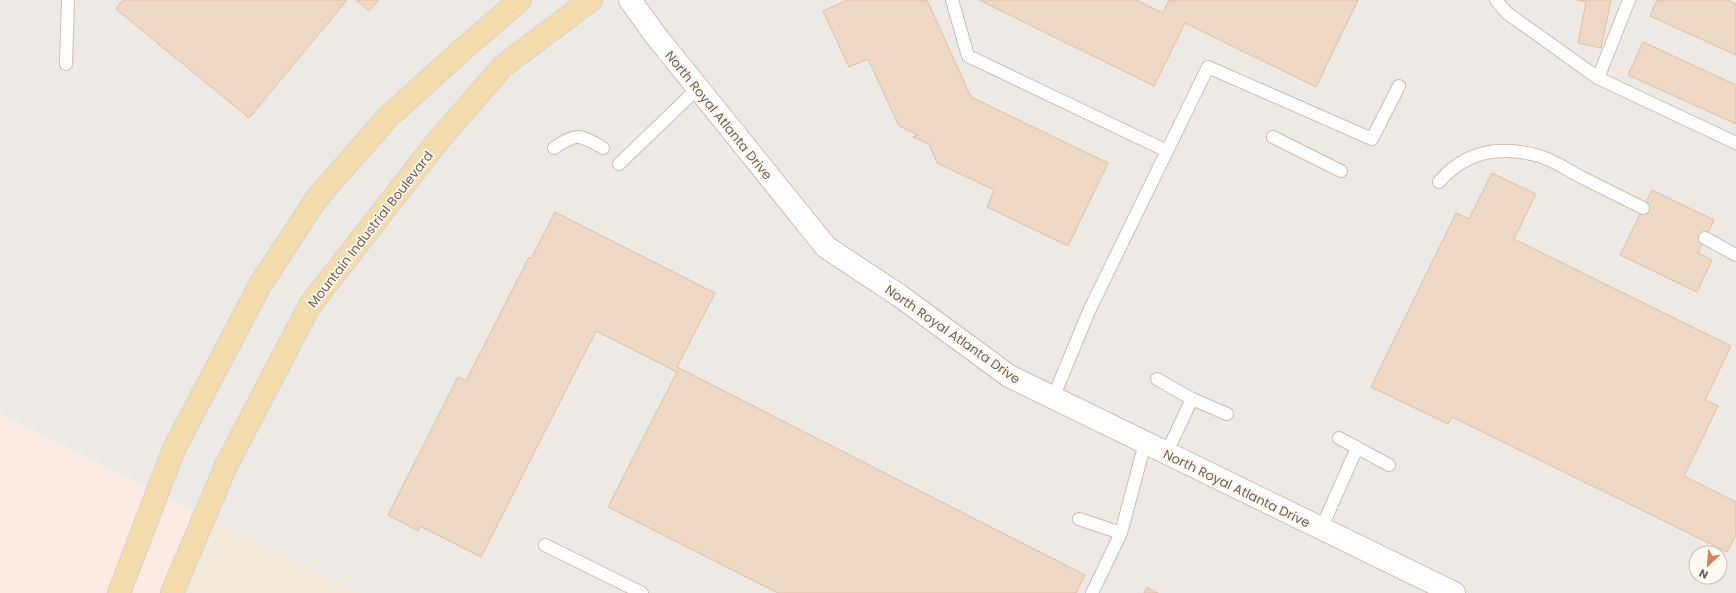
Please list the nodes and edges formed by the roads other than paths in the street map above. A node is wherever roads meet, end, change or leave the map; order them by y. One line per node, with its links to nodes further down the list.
1 (68, 0): 8 (lane)
2 (520, 0): 36 (main road)
3 (591, 0): 37 (main road, Mountain Industrial Boulevard)
4 (630, 0): 11 (street, North Royal Atlanta Drive)
5 (952, 0): 16 (lane)
6 (1496, 0): 9 (lane)
7 (1629, 0): 9 (lane)
8 (66, 64)
9 (1598, 78): 13 (lane)
10 (1400, 86): 16 (lane)
11 (698, 88): 17 (lane); 24 (street, North Royal Atlanta Drive)
12 (1273, 137): 18 (lane)
13 (1736, 143)
14 (554, 148): 15 (lane)
15 (604, 148)
16 (1167, 151): 24 (lane)
17 (619, 164)
18 (1342, 171)
19 (1439, 182): 20 (lane)
20 (1643, 208)
21 (1705, 238): 22 (lane)
22 (1736, 255)
23 (1157, 379): 25 (lane)
24 (1053, 398): 28 (street, North Royal Atlanta Drive)
25 (1192, 399): 26 (lane); 30 (lane)
26 (1227, 414)
27 (1339, 438): 29 (lane)
28 (1145, 443): 30 (street, North Royal Atlanta Drive); 34 (lane)
29 (1357, 448): 31 (lane); 33 (lane)
30 (1166, 454): 33 (street, North Royal Atlanta Drive)
31 (1389, 465)
32 (1079, 518): 34 (lane)
33 (1321, 528): 40 (street, North Royal Atlanta Drive)
34 (1121, 533): 39 (lane)
35 (545, 545): 38 (lane)
36 (119, 593)
37 (172, 593)
38 (642, 593)
39 (1092, 593)
40 (1454, 593)

